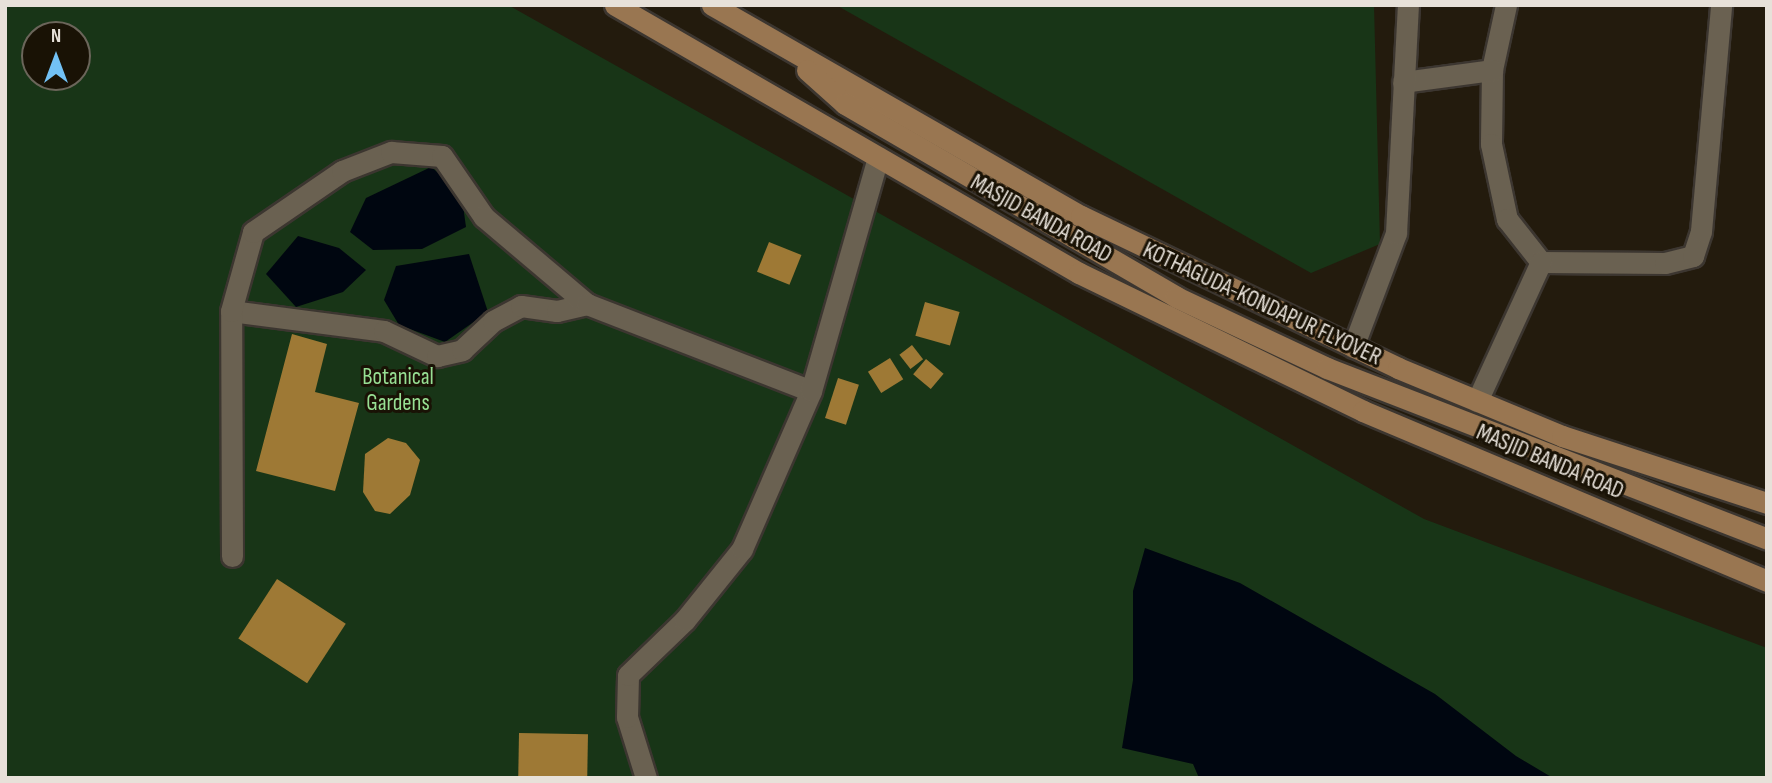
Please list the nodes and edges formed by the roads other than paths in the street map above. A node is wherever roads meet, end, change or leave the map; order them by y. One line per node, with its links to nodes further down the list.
1 (615, 5): 9 (main road, MASJID BANDA ROAD)
2 (712, 5): 6 (main road, MASJID BANDA ROAD)
3 (1408, 5): 8 (street)
4 (1506, 5): 7 (street)
5 (1721, 5): 10 (street)
6 (775, 42): 13 (main road, MASJID BANDA ROAD); 17 (main road, KOTHAGUDA-KONDAPUR FLYOVER)
7 (1492, 70): 8 (street); 10 (street)
8 (1404, 82): 13 (street)
9 (878, 157): 14 (street); 19 (main road, MASJID BANDA ROAD)
10 (1541, 262): 15 (street)
11 (587, 304): 12 (street); 12 (street); 14 (street)
12 (231, 311): 18 (street)
13 (1353, 347): 15 (main road, MASJID BANDA ROAD)
14 (811, 391): 20 (street)
15 (1477, 401): 16 (main road, MASJID BANDA ROAD)
16 (1767, 503)
17 (1767, 539)
18 (232, 556)
19 (1767, 581)
20 (646, 778)

